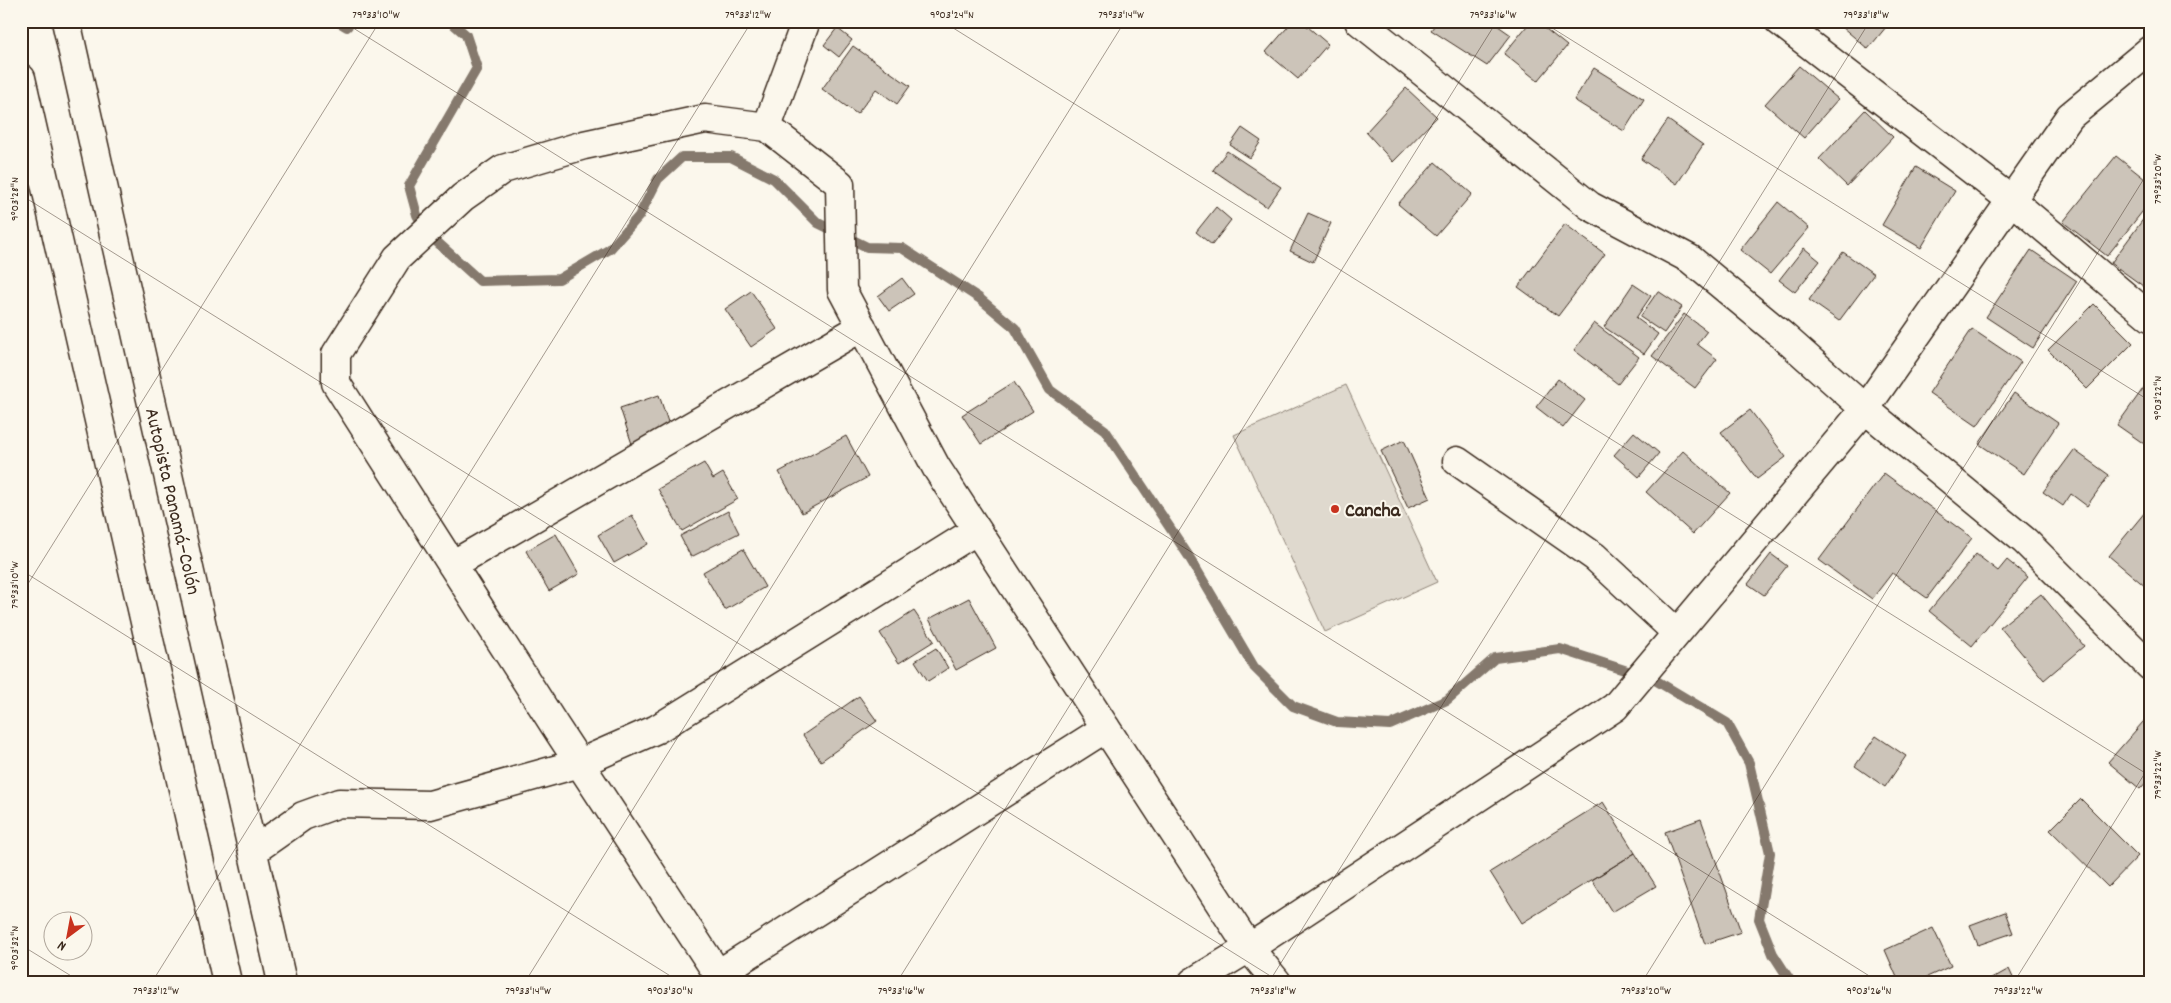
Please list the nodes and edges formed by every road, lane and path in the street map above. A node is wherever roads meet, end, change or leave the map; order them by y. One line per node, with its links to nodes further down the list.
1 (66, 21): 19 (main road, Autopista Panamá–Colón)
2 (806, 21): 7 (main road)
3 (1359, 21): 11 (main road)
4 (1779, 21): 8 (main road)
5 (2150, 50): 8 (main road)
6 (21, 78): 22 (main road)
7 (767, 126): 10 (main road); 14 (main road)
8 (2011, 200): 9 (main road); 11 (main road)
9 (2150, 317)
10 (862, 327): 13 (main road); 14 (main road)
11 (1865, 410): 15 (main road); 16 (main road)
12 (1457, 462): 15 (main road)
13 (977, 530): 17 (main road); 18 (main road)
14 (452, 564): 18 (main road)
15 (1668, 643): 20 (main road)
16 (2150, 666)
17 (1106, 728): 20 (main road); 21 (main road)
18 (580, 763): 19 (main road); 21 (main road)
19 (253, 851): 23 (main road, Autopista Panamá–Colón)
20 (1249, 948): 24 (main road); 25 (main road)
21 (720, 978)
22 (227, 982)
23 (282, 982)
24 (1193, 982)
25 (1277, 982)

